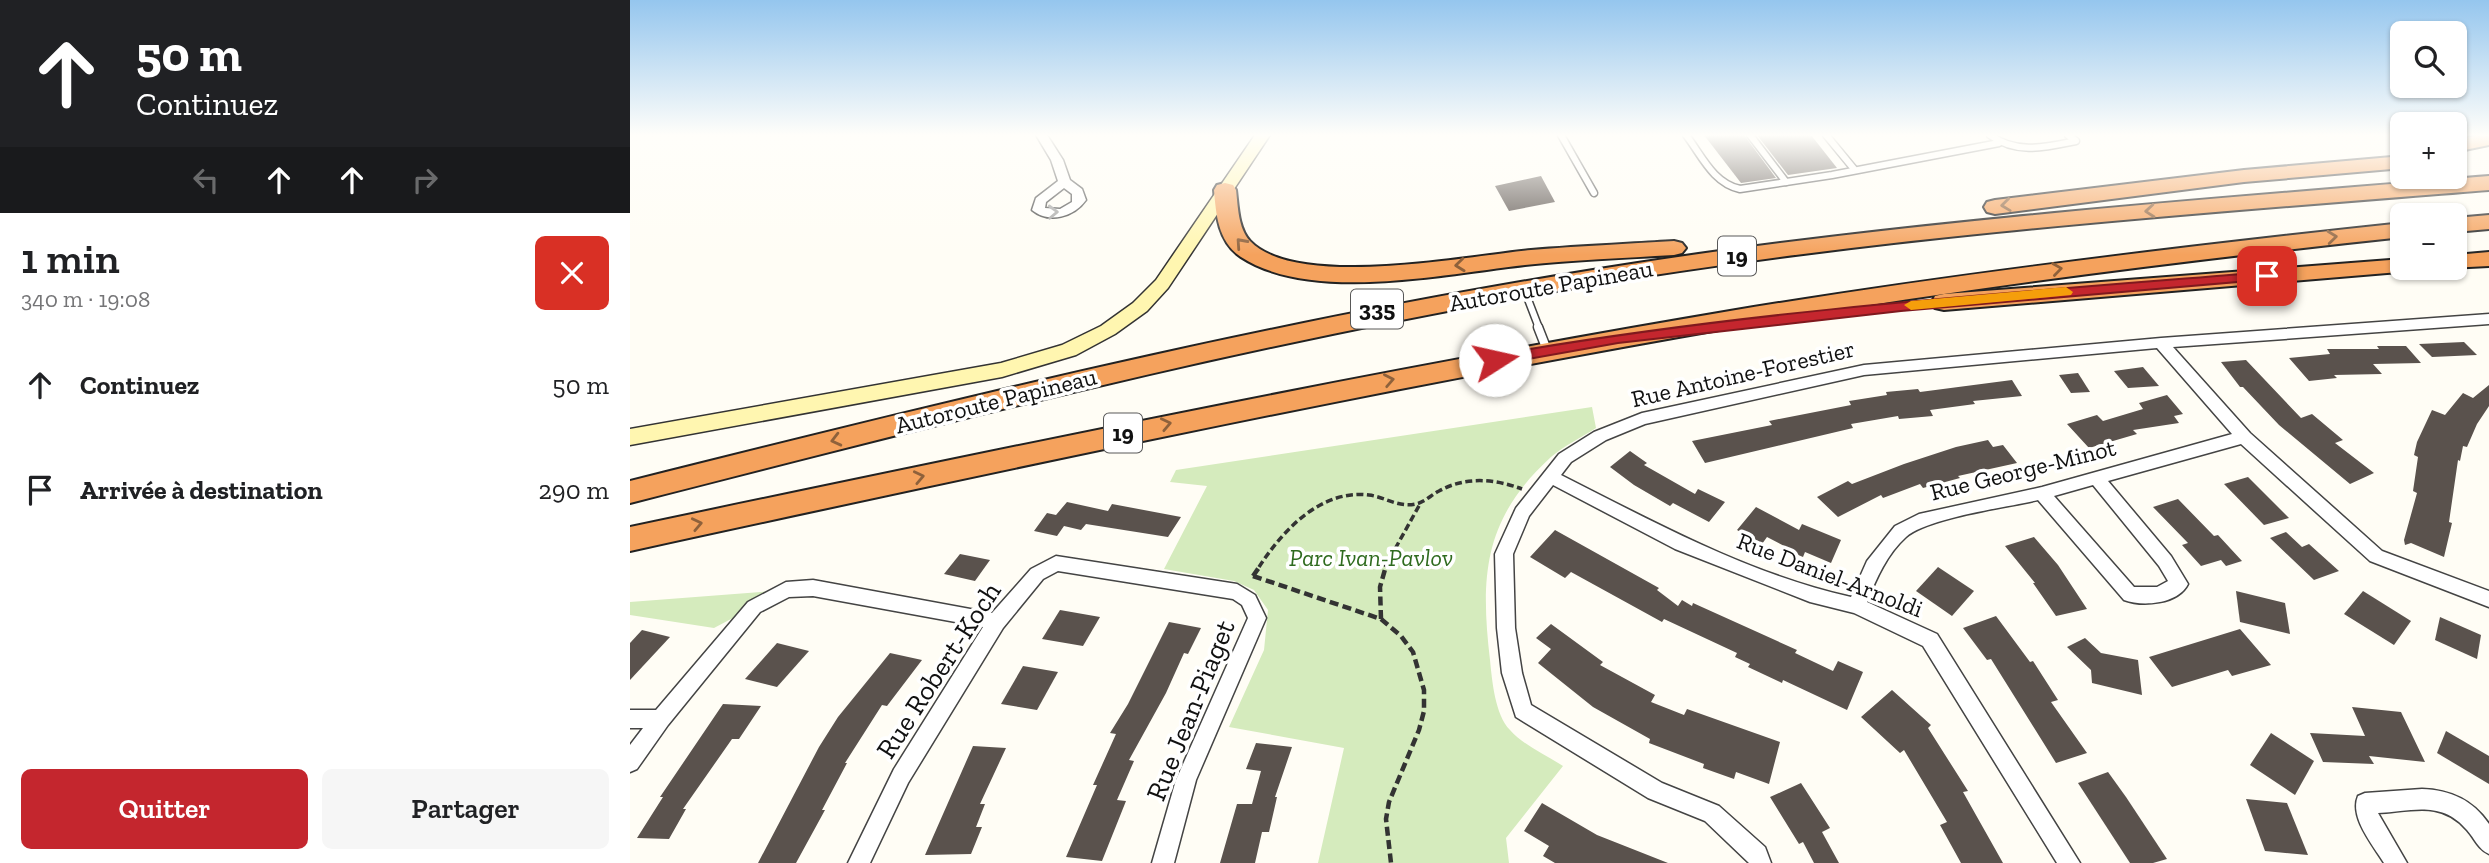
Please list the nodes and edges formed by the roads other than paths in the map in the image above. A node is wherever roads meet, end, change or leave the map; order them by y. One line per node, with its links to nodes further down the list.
1 (1061, 175): 12 (street)
2 (1222, 175): 29 (street)
3 (1235, 175): 14 (street)
4 (1584, 175): 15 (lane)
5 (1716, 175): 11 (lane)
6 (1781, 175): 11 (lane)
7 (1821, 175): 11 (lane)
8 (2249, 175): 10 (highway)
9 (2252, 175): 10 (highway, 335)
10 (2244, 176): 19 (highway, 335, one-way to 19)
11 (1786, 182)
12 (1064, 183)
13 (2489, 183): 23 (highway, Autoroute Papineau / 19, one-way to 23)
14 (1225, 190): 19 (highway, one-way to 14); 29 (street)
15 (1594, 193)
16 (2489, 222): 17 (highway)
17 (2467, 224)
18 (2390, 231): 25 (highway, 19, one-way to 18)
19 (1674, 248): 26 (highway, 335)
20 (2489, 262): 21 (highway)
21 (2467, 263)
22 (2390, 267): 25 (highway)
23 (1524, 289): 26 (highway, Autoroute Papineau / 19); 28 (lane)
24 (2489, 319): 27 (street, Rue Antoine-Forestier)
25 (1618, 338): 28 (highway, 19)
26 (1260, 340): 34 (highway, Autoroute Papineau / 19, one-way to 34)
27 (2161, 343): 31 (street); 32 (street, Rue Antoine-Forestier)
28 (1546, 350): 36 (highway, 19, one-way to 28)
29 (873, 392): 30 (street)
30 (630, 437)
31 (2244, 437): 33 (street, Rue George-Minot); 38 (street)
32 (1551, 478): 39 (street, Rue Daniel-Arnoldi); 47 (street, Rue Antoine-Forestier)
33 (2096, 478): 35 (street, Rue George-Minot); 35 (street)
34 (630, 492)
35 (2042, 493): 39 (street, Rue George-Minot)
36 (630, 539)
37 (1237, 592): 40 (street, Rue Robert-Koch); 46 (street, Rue Jean-Piaget)
38 (2489, 599)
39 (1856, 606): 48 (street, Rue Daniel-Arnoldi)
40 (996, 622): 42 (street); 45 (street, Rue Robert-Koch)
41 (630, 719): 42 (street)
42 (660, 719): 43 (street)
43 (630, 762)
44 (2489, 843): 49 (street)
45 (859, 863)
46 (1163, 863)
47 (1760, 863)
48 (2069, 863)
49 (2396, 863)

